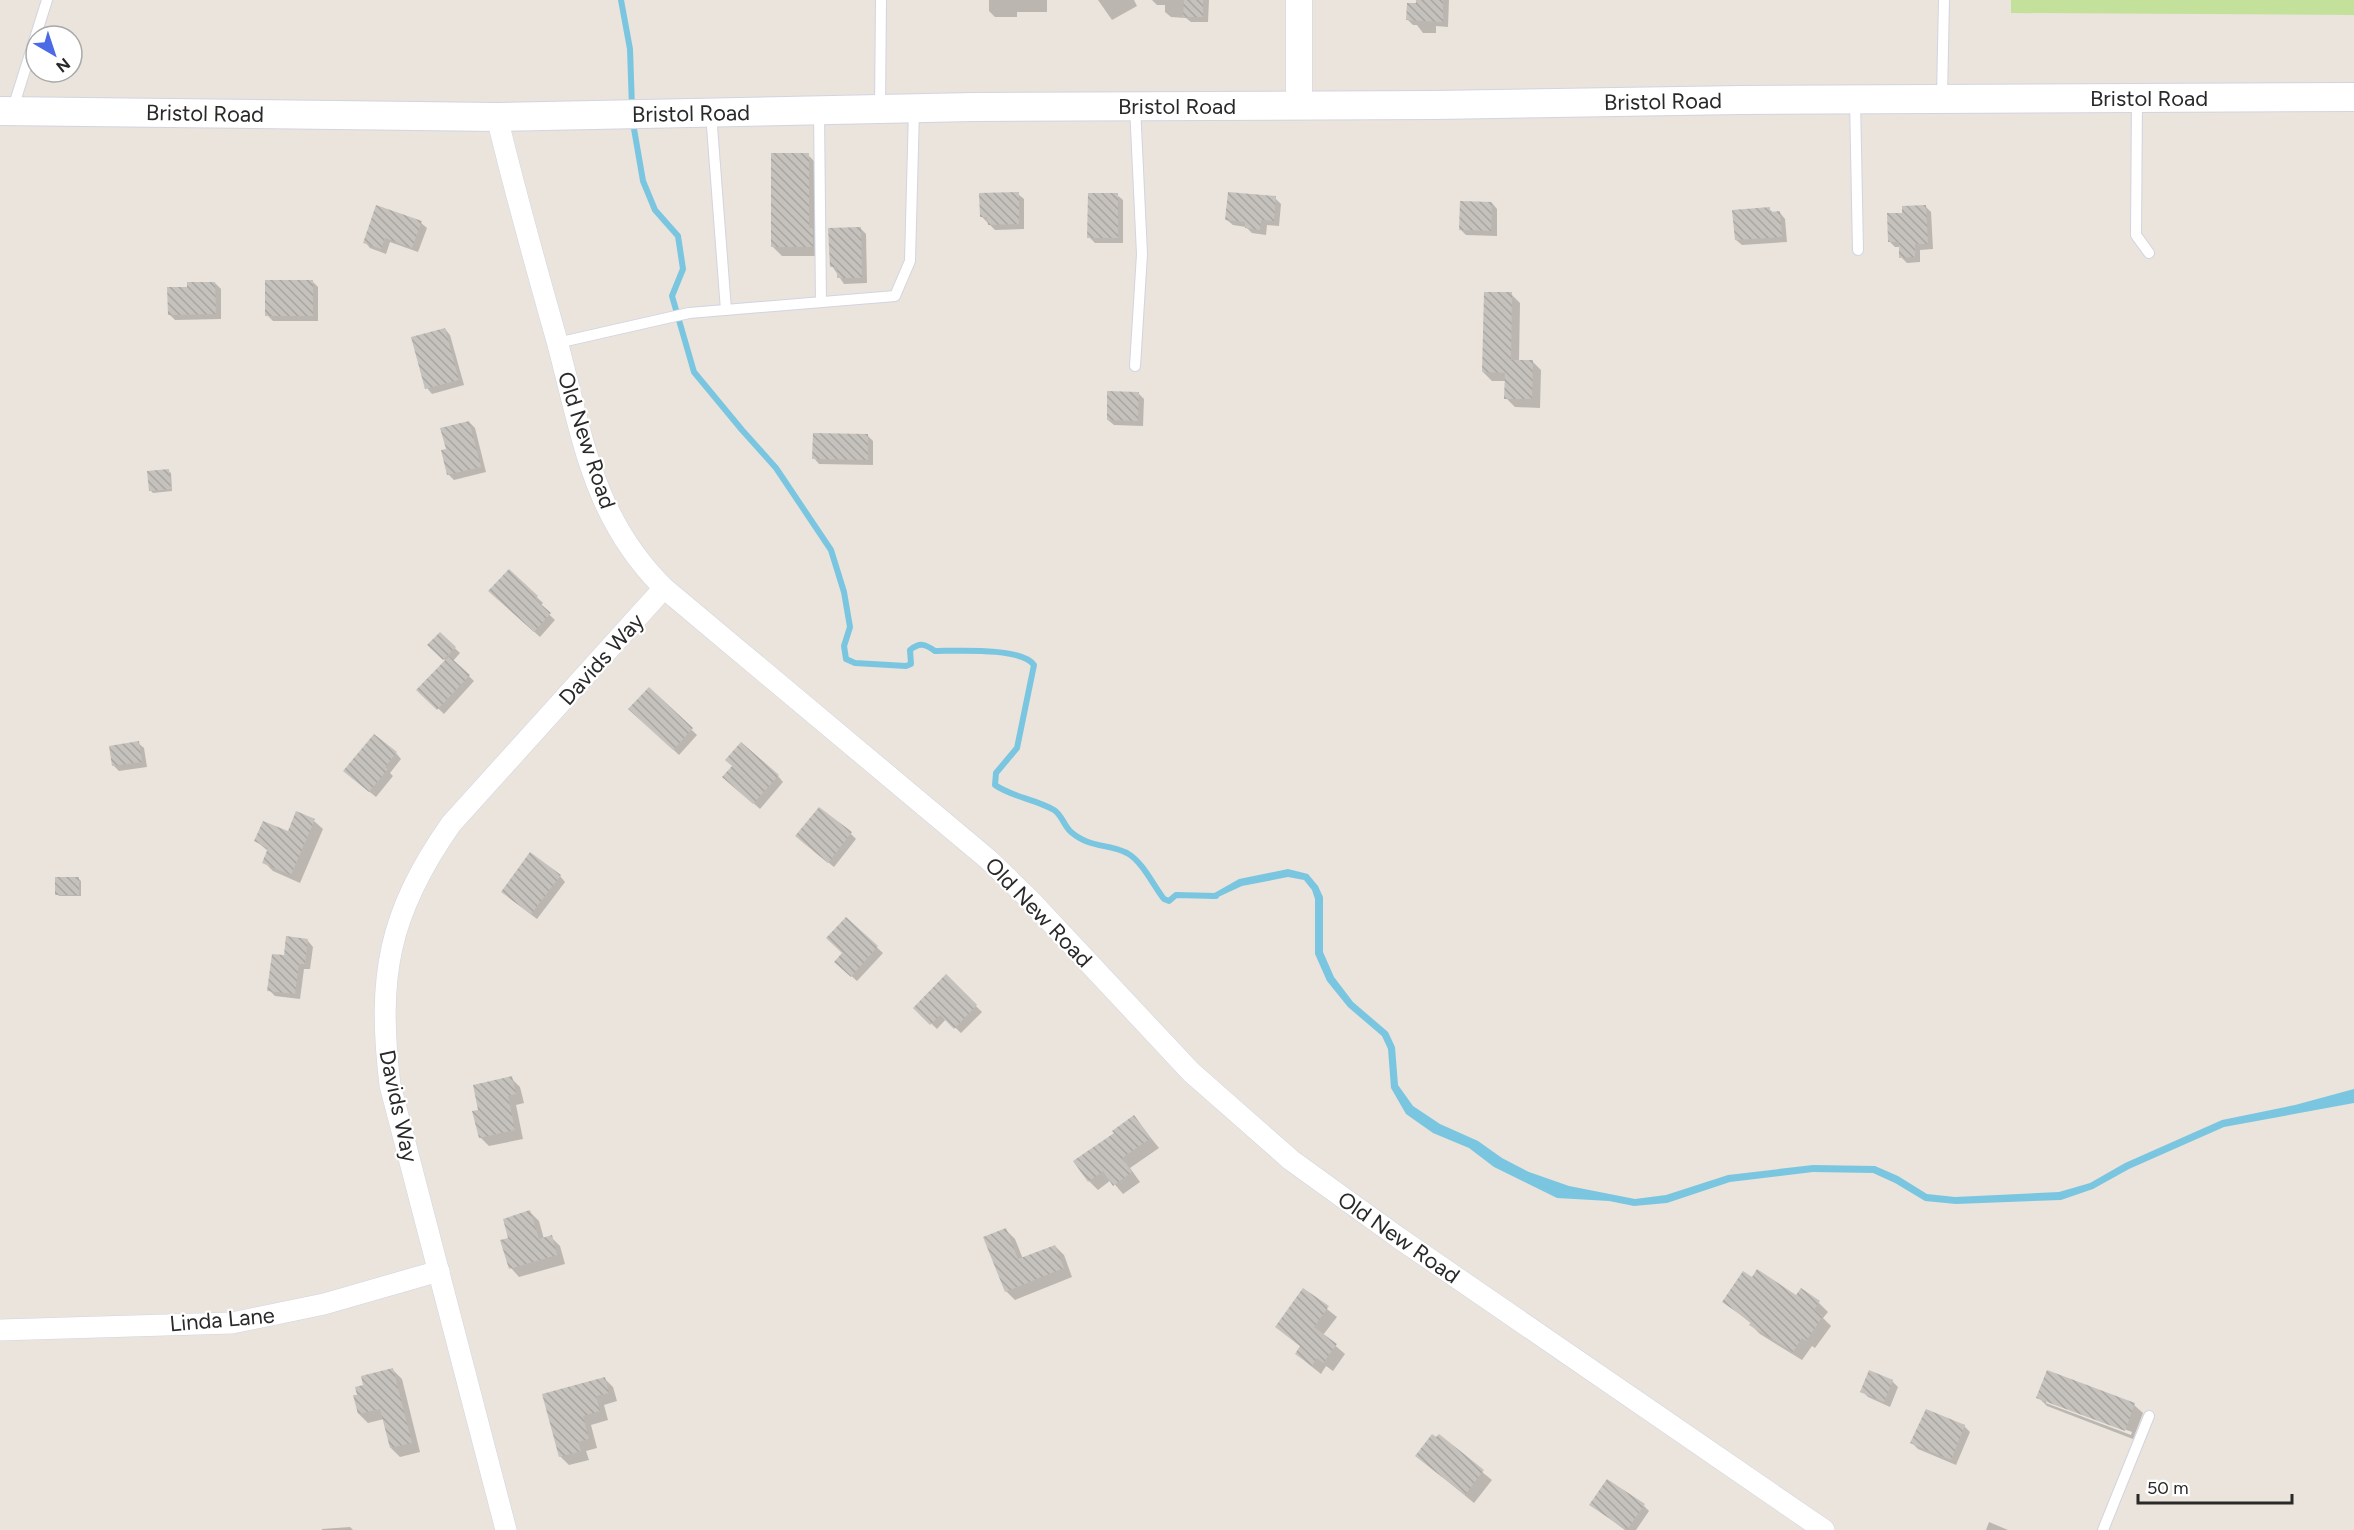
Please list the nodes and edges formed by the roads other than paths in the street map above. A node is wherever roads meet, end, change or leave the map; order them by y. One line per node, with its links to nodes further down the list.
1 (47, 0): 13 (lane)
2 (882, 0): 12 (lane)
3 (1299, 0): 9 (street)
4 (1944, 0): 8 (lane)
5 (2354, 97): 6 (main road, Bristol Road)
6 (2137, 99): 8 (main road, Bristol Road); 18 (lane)
7 (1855, 100): 8 (main road, Bristol Road); 9 (main road, Bristol Road); 17 (lane)
8 (1942, 100)
9 (1299, 105): 10 (main road, Bristol Road)
10 (1135, 106): 11 (main road, Bristol Road); 22 (lane)
11 (914, 108): 12 (main road, Bristol Road); 19 (lane)
12 (880, 109): 14 (main road, Bristol Road)
13 (6, 110): 16 (main road, Bristol Road)
14 (819, 110): 15 (main road, Bristol Road); 19 (lane)
15 (711, 112): 16 (main road, Bristol Road); 20 (lane)
16 (496, 117): 21 (street, Old New Road)
17 (1858, 250)
18 (2149, 253)
19 (821, 302): 20 (lane)
20 (726, 310): 21 (lane)
21 (557, 343): 23 (street, Old New Road)
22 (1135, 366)
23 (664, 588): 24 (street, Davids Way); 28 (street, Old New Road)
24 (439, 1271): 25 (street, Linda Lane); 27 (street, Davids Way)
25 (0, 1330)
26 (2149, 1416): 29 (lane)
27 (506, 1530)
28 (1824, 1530)
29 (2103, 1530)

